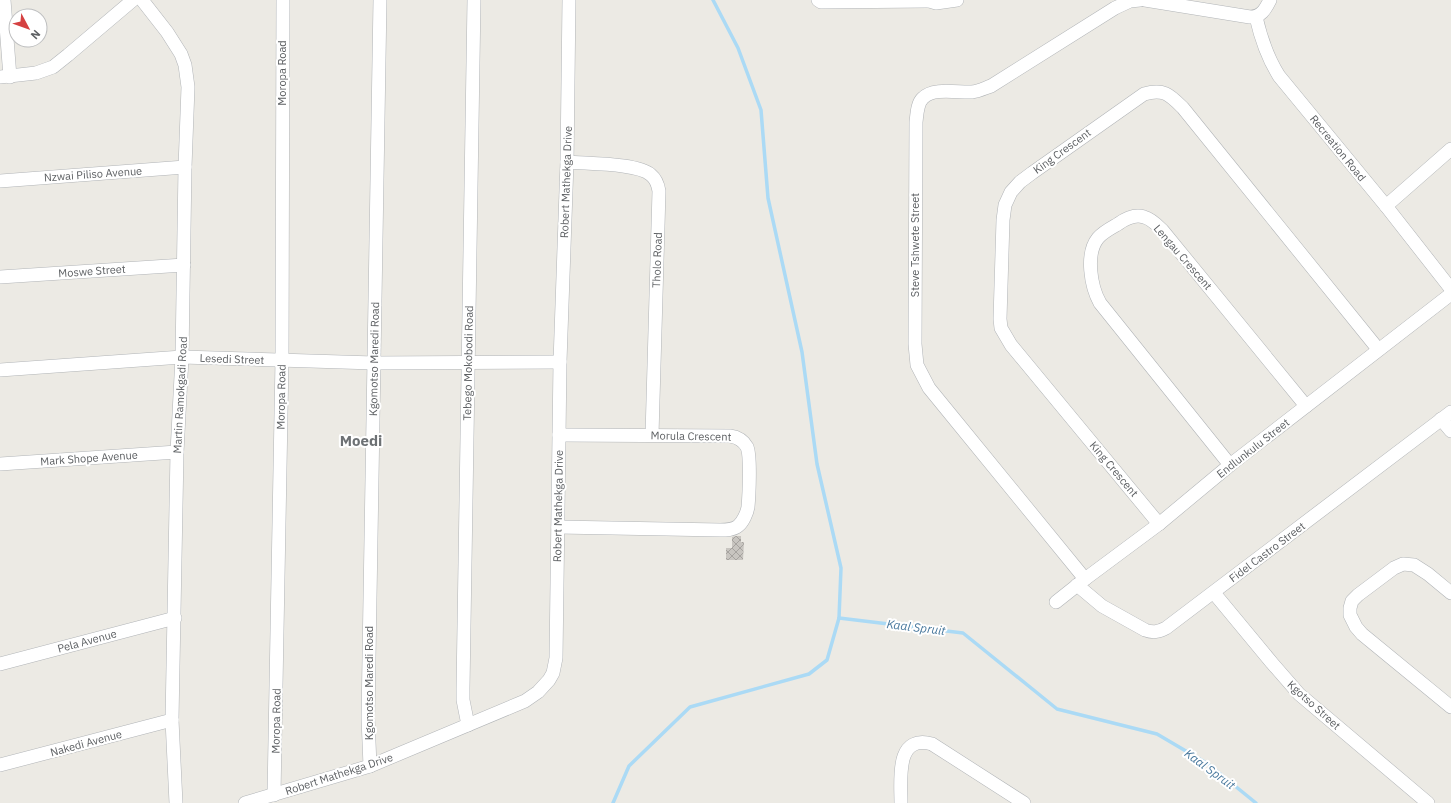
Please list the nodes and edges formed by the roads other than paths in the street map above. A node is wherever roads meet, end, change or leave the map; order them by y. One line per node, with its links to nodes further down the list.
1 (4, 0): 16 (street)
2 (132, 0): 16 (street)
3 (142, 0): 19 (street, Martin Ramokgadi Road)
4 (282, 0): 28 (street, Moropa Road)
5 (380, 0): 31 (street, Kgomotso Maredi Road)
6 (474, 0): 29 (street, Tebego Mokobodi Road)
7 (569, 0): 18 (street, Robert Mathekga Drive)
8 (818, 0): 9 (street)
9 (926, 0): 10 (street)
10 (956, 0)
11 (1140, 0): 14 (street, Steve Tshwete Street)
12 (1145, 0): 15 (street)
13 (1270, 0): 15 (street)
14 (1112, 4): 43 (street, Steve Tshwete Street)
15 (1256, 17): 21 (street, Recreation Road)
16 (5, 77)
17 (1451, 149): 21 (street)
18 (567, 162): 30 (street, Robert Mathekga Drive); 37 (street, Tholo Road)
19 (185, 167): 20 (street, Nzwai Piliso Avenue); 22 (street, Martin Ramokgadi Road)
20 (0, 182)
21 (1386, 206): 24 (street, Recreation Road)
22 (184, 265): 23 (street, Moswe Street); 27 (street, Martin Ramokgadi Road)
23 (0, 277)
24 (1451, 289)
25 (1451, 294): 26 (street, Endlunkulu Street)
26 (1378, 349): 33 (street, Endlunkulu Street); 41 (street, King Crescent)
27 (182, 357): 28 (street, Lesedi Street); 32 (street, Lesedi Street); 38 (street, Martin Ramokgadi Road)
28 (282, 360): 31 (street, Lesedi Street); 54 (street, Moropa Road)
29 (468, 362): 30 (street, Lesedi Street); 31 (street, Lesedi Street); 51 (street, Tebego Mokobodi Road)
30 (560, 362): 36 (street, Robert Mathekga Drive)
31 (374, 363): 53 (street, Kgomotso Maredi Road)
32 (0, 370)
33 (1306, 406): 40 (street, Endlunkulu Street); 40 (street, Lengau Crescent)
34 (1446, 415): 35 (street); 44 (street, Fidel Castro Street)
35 (1451, 431)
36 (559, 435): 37 (street, Morula Crescent); 42 (street, Robert Mathekga Drive)
37 (652, 435): 42 (street, Morula Crescent)
38 (177, 452): 39 (street, Mark Shope Avenue); 47 (street, Martin Ramokgadi Road)
39 (0, 464)
40 (1230, 465): 41 (street, Endlunkulu Street)
41 (1159, 524): 43 (street, Endlunkulu Street)
42 (558, 527): 51 (street, Robert Mathekga Drive)
43 (1081, 582): 44 (street, Fidel Castro Street); 46 (street, Endlunkulu Street)
44 (1214, 593): 59 (street, Kgotso Street)
45 (1451, 593): 49 (street)
46 (1056, 602)
47 (175, 618): 48 (street, Pela Avenue); 50 (street, Martin Ramokgadi Road)
48 (0, 664)
49 (1451, 707)
50 (172, 720): 52 (street, Nakedi Avenue); 55 (street, Martin Ramokgadi Road)
51 (468, 726): 53 (street, Robert Mathekga Drive)
52 (0, 765)
53 (370, 766): 54 (street, Robert Mathekga Drive)
54 (274, 795): 56 (street, Robert Mathekga Drive)
55 (176, 803)
56 (245, 803)
57 (901, 803): 58 (street)
58 (1024, 803)
59 (1428, 803)

